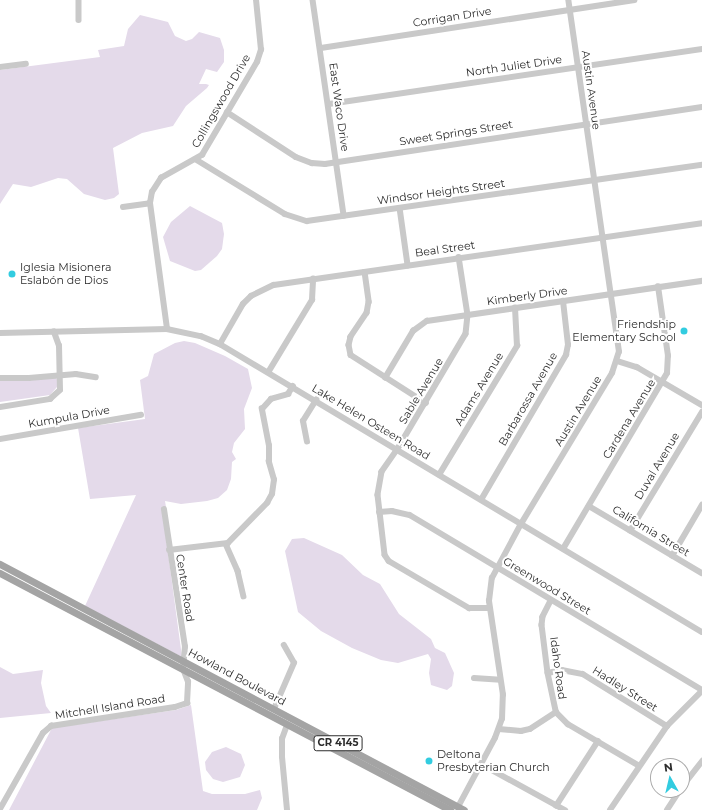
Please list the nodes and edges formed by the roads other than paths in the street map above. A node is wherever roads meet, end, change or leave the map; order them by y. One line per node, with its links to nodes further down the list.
1 (79, 0): 7 (street)
2 (256, 0): 15 (street, Collingswood Drive)
3 (313, 0): 8 (street, East Waco Drive)
4 (568, 0): 6 (street, Austin Avenue)
5 (634, 0): 6 (street, Corrigan Drive)
6 (570, 9): 8 (street, Corrigan Drive); 12 (street, Austin Avenue)
7 (79, 20)
8 (321, 48): 13 (street, East Waco Drive)
9 (702, 49): 12 (street, North Juliet Drive)
10 (26, 64): 11 (street)
11 (0, 67)
12 (578, 67): 13 (street, North Juliet Drive); 16 (street, Austin Avenue)
13 (328, 104): 18 (street, East Waco Drive)
14 (702, 107): 16 (street, Sweet Springs Street)
15 (227, 112): 17 (street, Collingswood Drive); 18 (street, Sweet Springs Street)
16 (586, 123): 18 (street, Sweet Springs Street); 20 (street, Austin Avenue)
17 (197, 160): 21 (street, Collingswood Drive); 24 (street, Windsor Heights Street)
18 (337, 162): 24 (street, East Waco Drive)
19 (702, 165): 20 (street, Windsor Heights Street)
20 (594, 180): 23 (street, Windsor Heights Street); 26 (street, Austin Avenue)
21 (150, 203): 22 (street); 37 (street, Collingswood Drive)
22 (123, 207)
23 (400, 208): 24 (street, Windsor Heights Street); 28 (street)
24 (344, 216)
25 (702, 223): 26 (street, Beal Street)
26 (602, 237): 27 (street, Beal Street); 33 (street, Austin Avenue)
27 (459, 257): 28 (street, Beal Street); 36 (street, Sable Avenue)
28 (408, 265): 29 (street, Beal Street)
29 (365, 272): 30 (street, Beal Street); 46 (street)
30 (313, 279): 40 (street, Beal Street); 42 (street)
31 (702, 281): 32 (street, Kimberly Drive)
32 (658, 287): 33 (street, Kimberly Drive); 47 (street, Cardena Avenue)
33 (610, 294): 34 (street, Kimberly Drive); 41 (street, Austin Avenue)
34 (563, 300): 35 (street, Kimberly Drive); 59 (street, Barbarossa Avenue)
35 (515, 308): 36 (street, Kimberly Drive); 58 (street, Adams Avenue)
36 (468, 315): 46 (street, Kimberly Drive); 50 (street, Sable Avenue)
37 (167, 328): 38 (street, Lake Helen Osteen Road); 40 (street, Lake Helen Osteen Road)
38 (54, 332): 39 (street, Lake Helen Osteen Road); 43 (street)
39 (0, 333)
40 (220, 344): 42 (street, Lake Helen Osteen Road)
41 (617, 361): 47 (street); 64 (street, Austin Avenue)
42 (269, 372): 48 (street, Lake Helen Osteen Road)
43 (60, 375): 44 (street); 45 (street); 52 (street)
44 (96, 377)
45 (0, 378)
46 (385, 378): 50 (street)
47 (663, 382): 51 (street); 61 (street, Cardena Avenue)
48 (293, 386): 49 (street, Lake Helen Osteen Road); 66 (street)
49 (316, 400): 56 (street); 57 (street, Lake Helen Osteen Road)
50 (426, 403): 57 (street, Sable Avenue)
51 (702, 405)
52 (0, 408)
53 (702, 412): 65 (street, Duval Avenue)
54 (141, 415): 55 (street, Kumpula Drive)
55 (0, 439)
56 (307, 442)
57 (398, 449): 58 (street, Lake Helen Osteen Road); 63 (street, Sable Avenue)
58 (439, 475): 59 (street, Lake Helen Osteen Road)
59 (481, 500): 64 (street, Lake Helen Osteen Road)
60 (702, 505): 69 (street)
61 (589, 506): 65 (street, California Street); 68 (street, Cardena Avenue)
62 (164, 510): 67 (street, Center Road)
63 (379, 512): 71 (street, Greenwood Street); 76 (street, Sable Avenue)
64 (521, 524): 68 (street, Lake Helen Osteen Road); 71 (street, Austin Avenue)
65 (630, 531): 69 (street, California Street)
66 (226, 544): 67 (street); 74 (street)
67 (169, 550): 79 (street, Center Road)
68 (563, 550): 77 (street, Lake Helen Osteen Road)
69 (672, 556): 73 (street, California Street)
70 (0, 564): 79 (main road, Howland Boulevard / CR 4145)
71 (497, 567): 75 (street, Greenwood Street); 76 (street, Austin Avenue)
72 (0, 573): 80 (main road, Howland Boulevard / CR 4145)
73 (702, 573)
74 (244, 596)
75 (551, 601): 81 (street, Idaho Road); 84 (street, Greenwood Street)
76 (489, 608): 83 (street, Austin Avenue)
77 (702, 632)
78 (284, 646): 85 (street)
79 (184, 661): 80 (street, Center Road); 85 (main road, Howland Boulevard / CR 4145)
80 (183, 669): 87 (main road, Howland Boulevard / CR 4145); 97 (street, Mitchell Island Road)
81 (548, 673): 86 (street, Idaho Road); 88 (street, Hadley Street)
82 (474, 678): 83 (street)
83 (500, 680): 89 (street, Austin Avenue)
84 (702, 690): 88 (street)
85 (274, 710): 98 (main road, Howland Boulevard / CR 4145)
86 (556, 712): 89 (street); 90 (street, Idaho Road)
87 (287, 725): 99 (street); 100 (main road, Howland Boulevard / CR 4145)
88 (667, 726): 93 (street)
89 (499, 729): 92 (street, Austin Avenue)
90 (598, 741): 93 (street, Idaho Road); 96 (street)
91 (702, 762): 94 (street)
92 (482, 764): 96 (street); 98 (street, Austin Avenue)
93 (638, 765): 102 (street)
94 (690, 777)
95 (675, 798): 103 (street)
96 (556, 806): 101 (street)
97 (0, 809)
98 (460, 809)
99 (287, 810)
100 (450, 810)
101 (565, 810)
102 (610, 810)
103 (667, 810)

